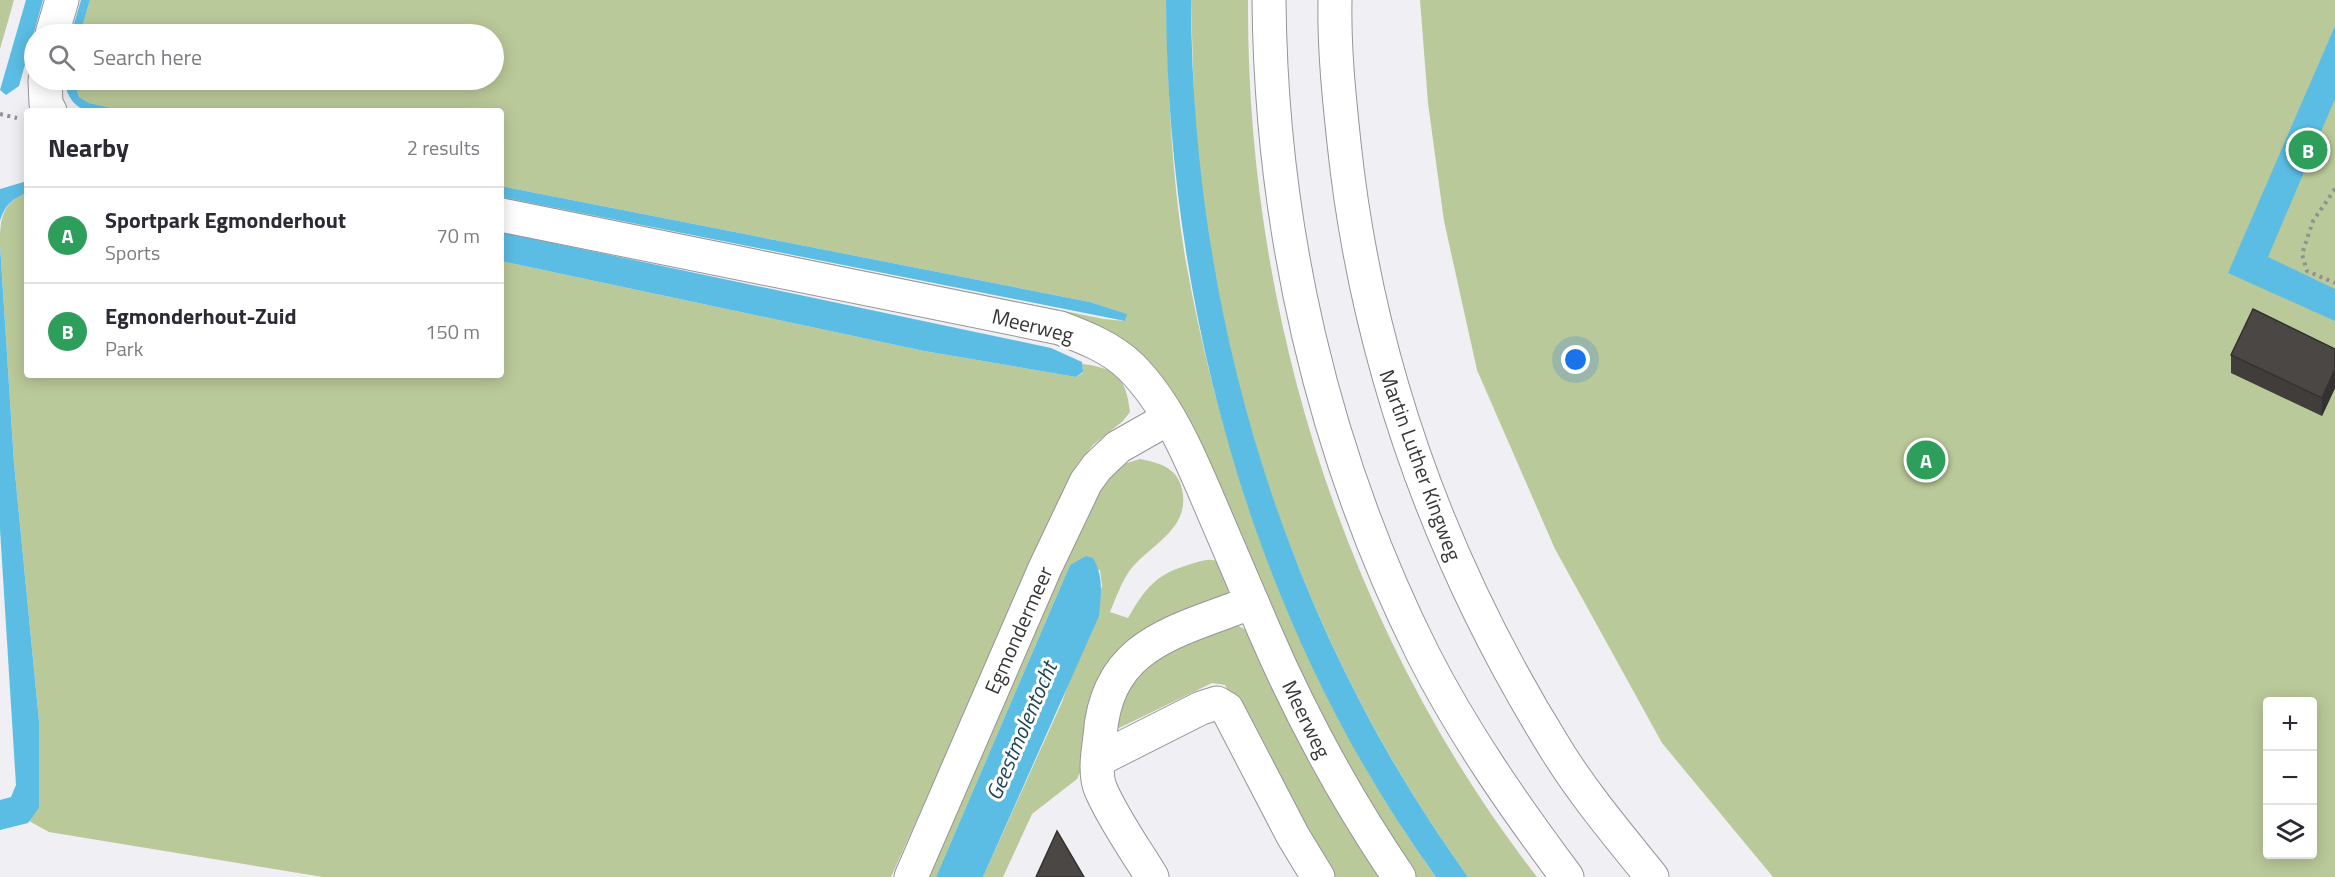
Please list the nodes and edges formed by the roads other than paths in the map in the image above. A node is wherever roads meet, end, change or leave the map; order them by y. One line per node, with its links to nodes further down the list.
1 (62, 0): 4 (main road)
2 (1269, 0): 15 (main road)
3 (1335, 0): 16 (main road, Martin Luther Kingweg)
4 (55, 24)
5 (45, 90): 6 (main road)
6 (48, 108)
7 (504, 216): 8 (main road, Meerweg)
8 (1169, 418): 9 (main road, Meerweg); 11 (main road, Egmondermeer)
9 (1252, 602): 10 (main road); 14 (main road, Meerweg)
10 (1098, 760): 12 (main road); 13 (main road)
11 (911, 877)
12 (1152, 877)
13 (1318, 877)
14 (1399, 877)
15 (1566, 877)
16 (1652, 877)

